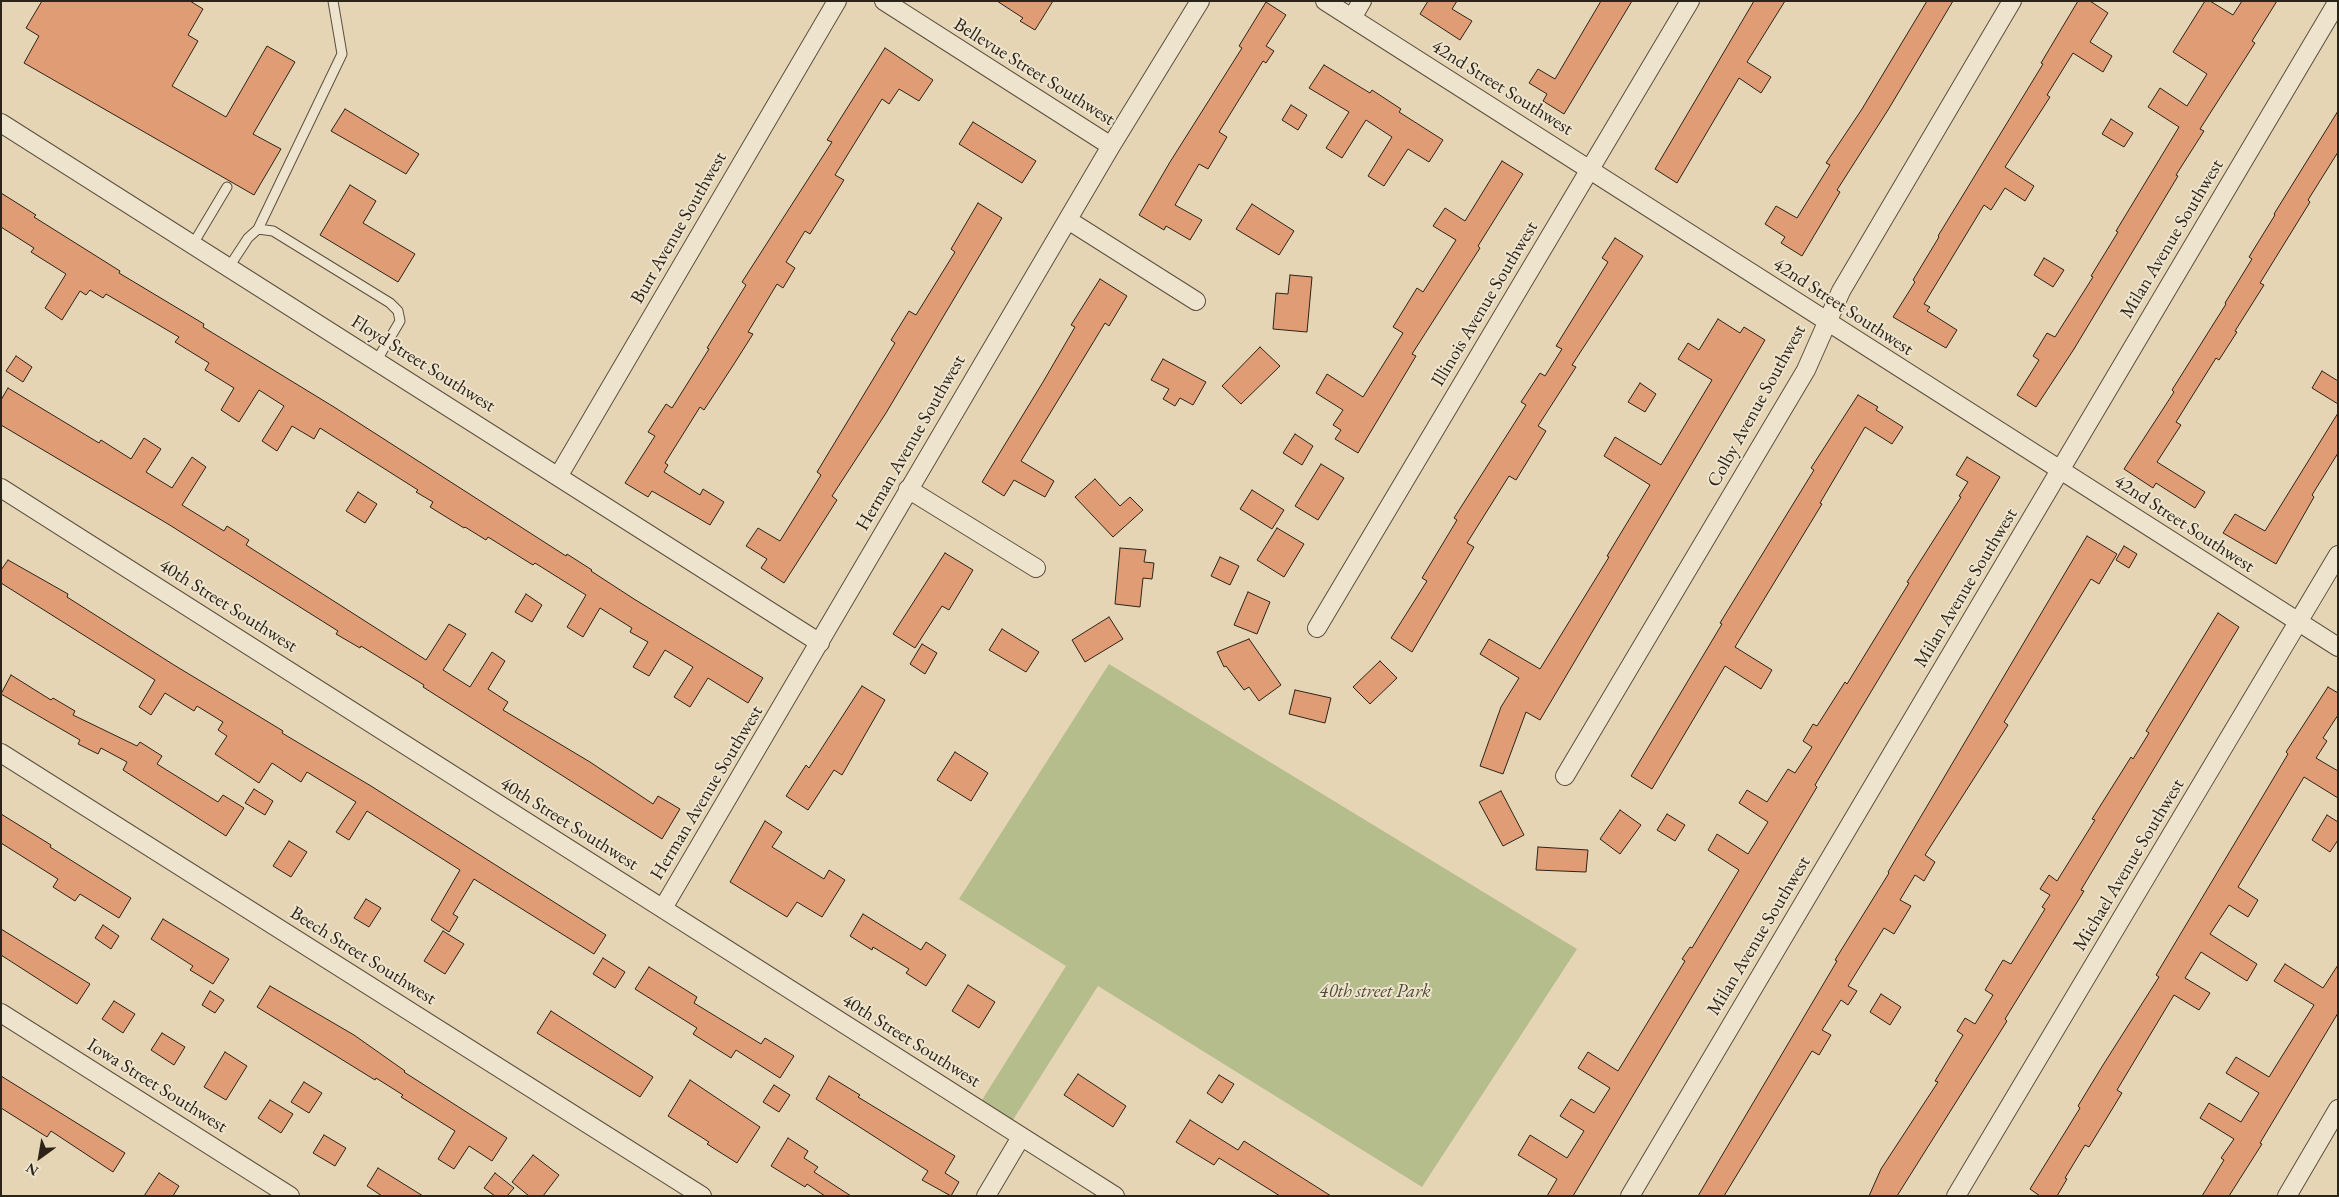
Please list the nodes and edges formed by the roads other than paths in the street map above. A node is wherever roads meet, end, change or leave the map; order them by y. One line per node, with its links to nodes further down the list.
1 (334, 1): 16 (lane)
2 (837, 1): 23 (street, Burr Avenue Southwest)
3 (884, 1): 12 (street, Bellevue Street Southwest)
4 (1200, 1): 12 (street, Herman Avenue Southwest)
5 (1325, 1): 10 (street, 42nd Street Southwest)
6 (1362, 1): 10 (street)
7 (1690, 1): 13 (street, Illinois Avenue Southwest)
8 (2012, 1): 20 (street, Colby Avenue Southwest)
9 (2338, 1): 22 (street, Milan Avenue Southwest)
10 (1352, 18): 13 (street, 42nd Street Southwest)
11 (1, 123): 17 (street, Floyd Street Southwest)
12 (1111, 146): 15 (street, Herman Avenue Southwest)
13 (1590, 169): 20 (street, 42nd Street Southwest); 29 (street, Illinois Avenue Southwest)
14 (227, 186): 17 (lane)
15 (1068, 220): 19 (street); 25 (street, Herman Avenue Southwest)
16 (258, 229): 18 (lane); 21 (lane)
17 (193, 244): 18 (street, Floyd Street Southwest)
18 (229, 267): 21 (street, Floyd Street Southwest)
19 (1196, 301)
20 (1827, 322): 22 (street, 42nd Street Southwest); 33 (street, Colby Avenue Southwest)
21 (377, 360): 23 (street, Floyd Street Southwest)
22 (2060, 470): 28 (street, 42nd Street Southwest); 42 (street, Milan Avenue Southwest)
23 (559, 475): 30 (street, Floyd Street Southwest)
24 (1, 488): 34 (street, 40th Street Southwest)
25 (908, 489): 27 (street); 30 (street, Herman Avenue Southwest)
26 (2338, 555): 28 (street, Michael Avenue Southwest)
27 (1036, 568)
28 (2298, 622): 31 (street, 42nd Street Southwest); 43 (street, Michael Avenue Southwest)
29 (1317, 628)
30 (820, 643): 34 (street, Herman Avenue Southwest)
31 (2338, 647)
32 (1, 753): 39 (street, Beech Street Southwest)
33 (1565, 776)
34 (663, 908): 37 (street, 40th Street Southwest)
35 (1, 1013): 38 (street, Iowa Street Southwest)
36 (2338, 1109): 44 (street)
37 (1022, 1137): 40 (street); 41 (street, 40th Street Southwest)
38 (290, 1196)
39 (702, 1196)
40 (986, 1196)
41 (1115, 1196)
42 (1630, 1196)
43 (1956, 1196)
44 (2287, 1196)

